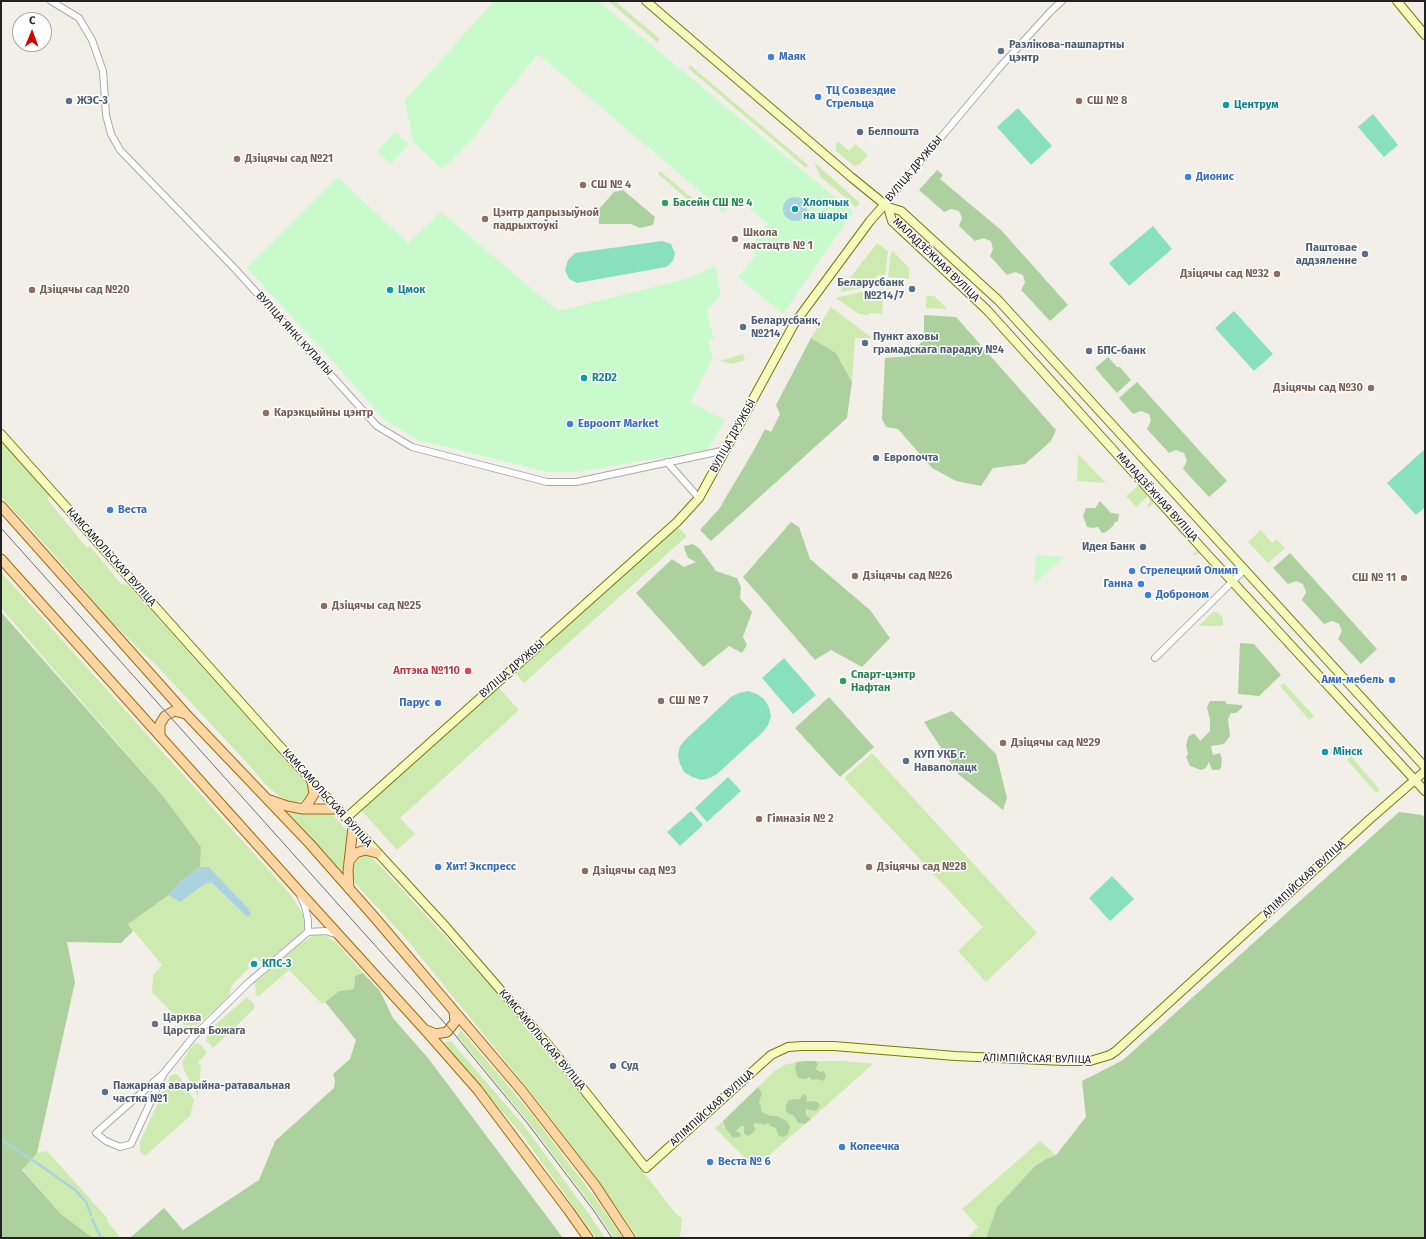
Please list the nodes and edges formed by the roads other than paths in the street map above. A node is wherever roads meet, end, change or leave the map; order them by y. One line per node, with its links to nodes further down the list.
1 (51, 1): 9 (street, ВУЛІЦА ЯНКІ КУПАЛЫ)
2 (646, 1): 6 (street, МАЛАДЗЁЖНАЯ ВУЛІЦА)
3 (1062, 1): 6 (street, ВУЛІЦА ДРУЖБЫ)
4 (1397, 1): 5 (street)
5 (1425, 35)
6 (886, 205): 8 (street, ВУЛІЦА ДРУЖБЫ); 13 (street, МАЛАДЗЁЖНАЯ ВУЛІЦА); 14 (street, МАЛАДЗЁЖНАЯ ВУЛІЦА)
7 (1, 434): 21 (street, КАМСАМОЛЬСКАЯ ВУЛІЦА)
8 (726, 450): 9 (street, ВУЛІЦА ЯНКІ КУПАЛЫ); 10 (street, ВУЛІЦА ДРУЖБЫ)
9 (668, 462): 10 (street)
10 (699, 498): 26 (street, ВУЛІЦА ДРУЖБЫ)
11 (1, 506): 16 (main road)
12 (1, 559): 17 (main road)
13 (1245, 569): 14 (street); 18 (street, МАЛАДЗЁЖНАЯ ВУЛІЦА)
14 (1233, 581): 15 (street); 20 (street, МАЛАДЗЁЖНАЯ ВУЛІЦА)
15 (1155, 658)
16 (186, 714): 17 (main road); 23 (main road)
17 (160, 736): 30 (main road)
18 (1425, 767)
19 (1425, 771): 20 (street, АЛІМПІЙСКАЯ ВУЛІЦА)
20 (1415, 780): 22 (street, МАЛАДЗЁЖНАЯ ВУЛІЦА); 37 (street, АЛІМПІЙСКАЯ ВУЛІЦА)
21 (312, 782): 24 (main road); 25 (street, КАМСАМОЛЬСКАЯ ВУЛІЦА)
22 (1425, 791)
23 (267, 798): 24 (main road); 31 (main road)
24 (303, 809): 25 (main road)
25 (337, 809): 26 (street, КАМСАМОЛЬСКАЯ ВУЛІЦА)
26 (346, 818): 27 (street, КАМСАМОЛЬСКАЯ ВУЛІЦА)
27 (353, 827): 28 (street, КАМСАМОЛЬСКАЯ ВУЛІЦА); 29 (main road)
28 (377, 852): 29 (main road); 37 (street, КАМСАМОЛЬСКАЯ ВУЛІЦА)
29 (349, 861): 31 (main road)
30 (297, 889): 32 (street); 33 (main road)
31 (350, 889): 34 (main road)
32 (308, 932): 33 (street); 36 (street)
33 (341, 937): 35 (main road)
34 (454, 1011): 35 (main road); 39 (main road)
35 (425, 1030): 38 (main road)
36 (164, 1072): 36 (street)
37 (646, 1168)
38 (588, 1238)
39 (630, 1238)

